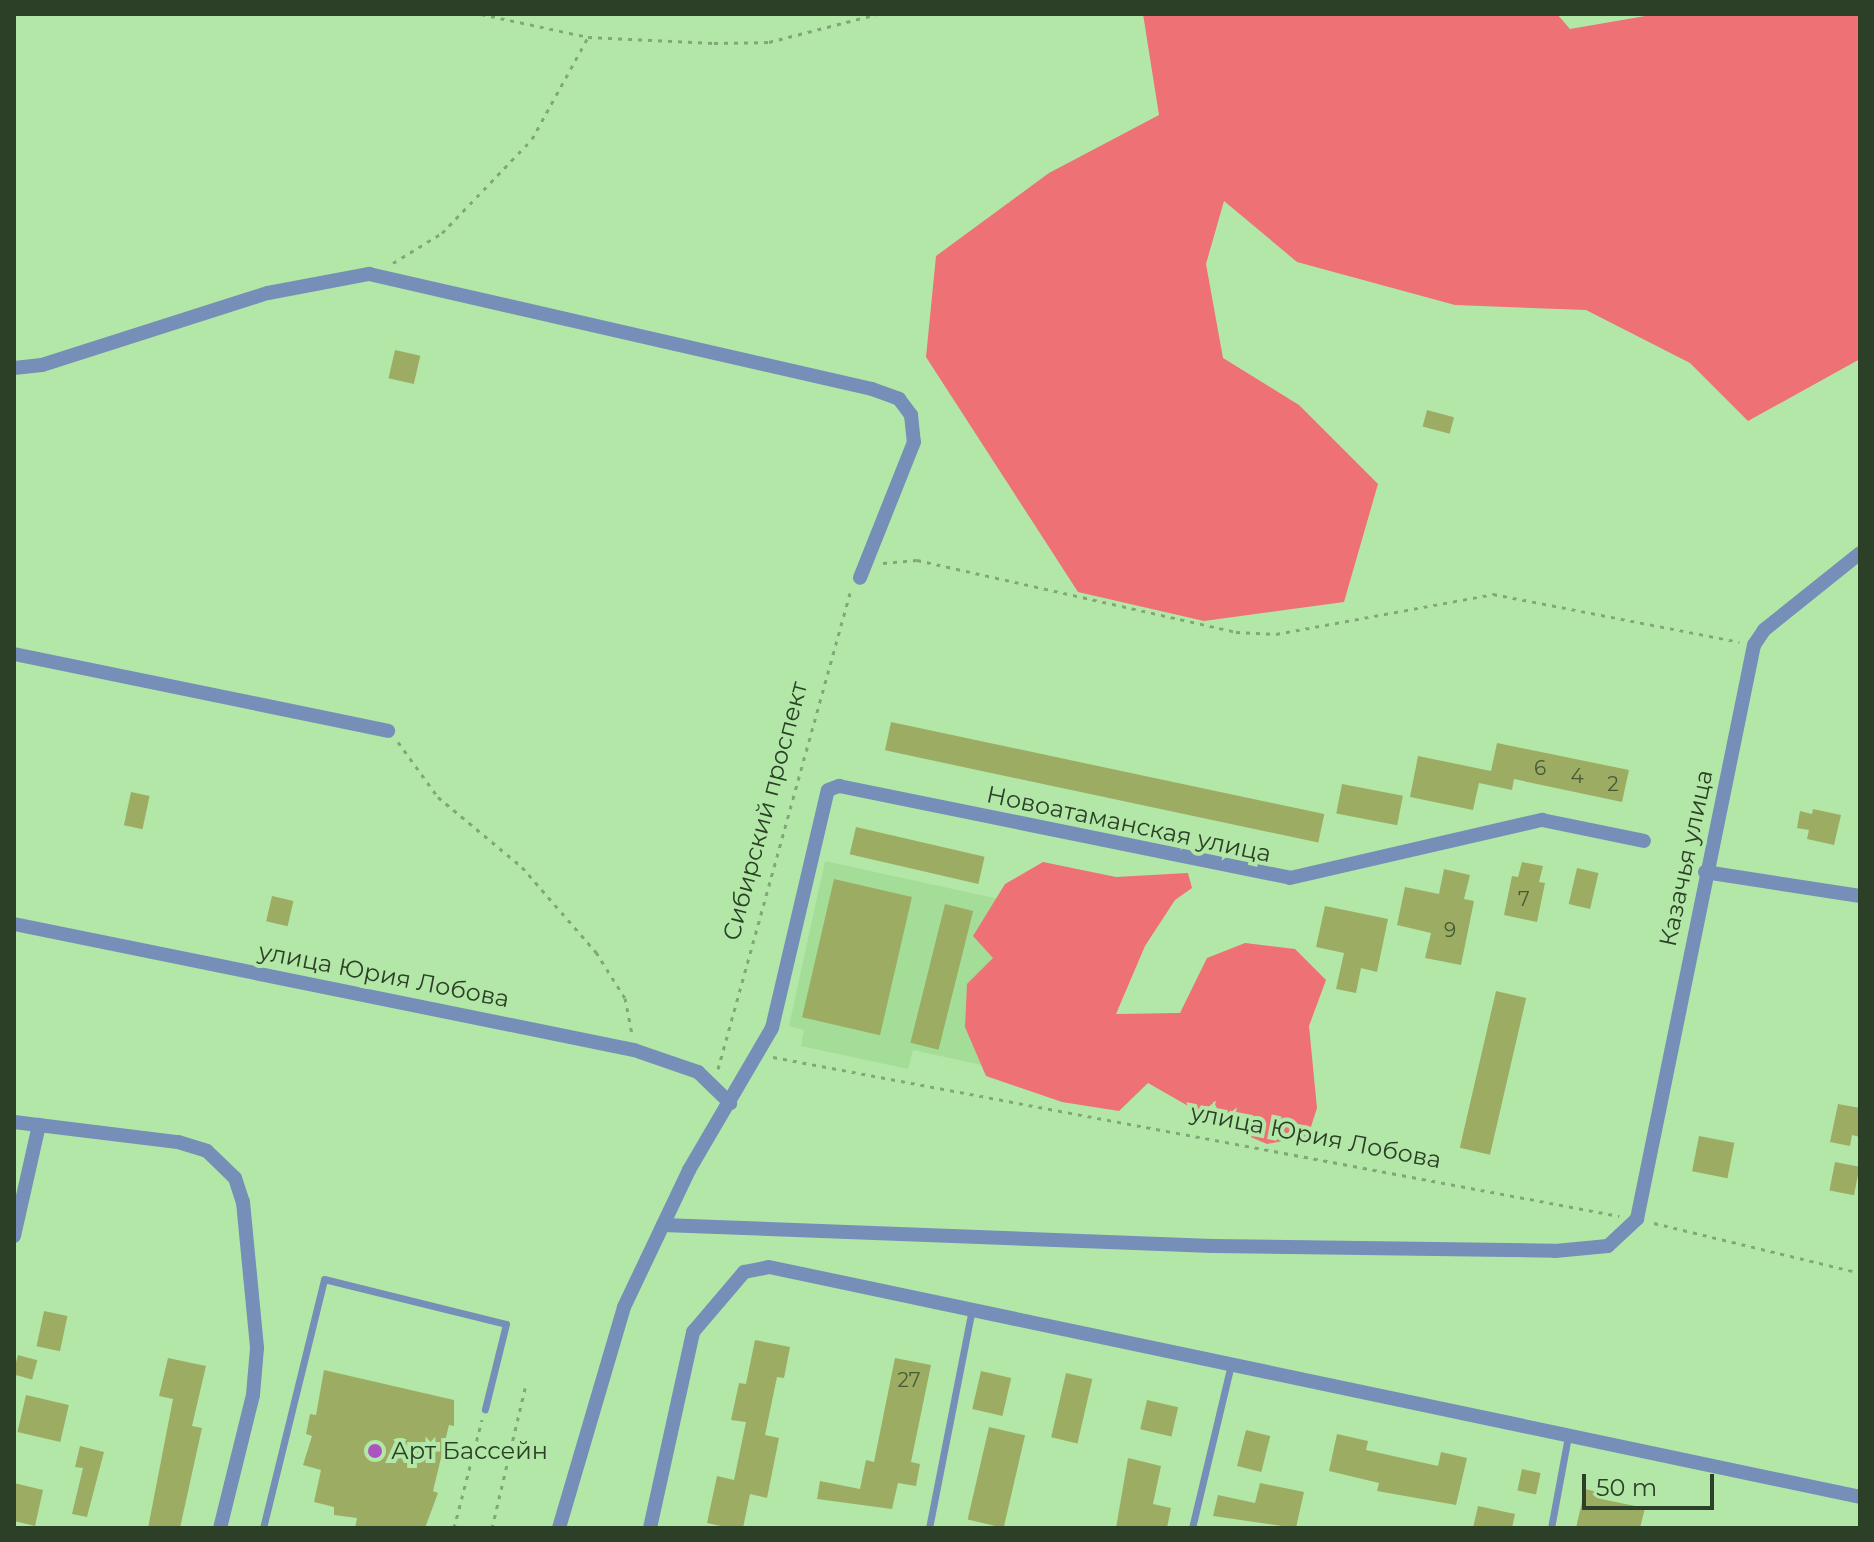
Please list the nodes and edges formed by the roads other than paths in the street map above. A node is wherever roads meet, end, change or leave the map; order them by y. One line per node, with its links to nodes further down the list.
1 (14, 368): 3 (street)
2 (1860, 553): 7 (street, Казачья улица)
3 (860, 578)
4 (14, 654): 5 (street)
5 (388, 731)
6 (1644, 841): 10 (street, Новоатаманская улица)
7 (1705, 872): 8 (street); 13 (street, Казачья улица)
8 (1860, 896)
9 (14, 924): 10 (street, улица Юрия Лобова)
10 (730, 1103): 13 (street)
11 (14, 1122): 12 (street)
12 (39, 1125): 14 (street); 20 (street)
13 (663, 1225): 22 (street)
14 (14, 1236)
15 (972, 1309): 16 (street); 23 (street); 24 (lane)
16 (1231, 1364): 18 (street); 25 (lane)
17 (485, 1409): 21 (lane)
18 (1568, 1435): 19 (street); 26 (lane)
19 (1860, 1497)
20 (220, 1528)
21 (263, 1528)
22 (559, 1528)
23 (650, 1528)
24 (929, 1528)
25 (1192, 1528)
26 (1551, 1528)

